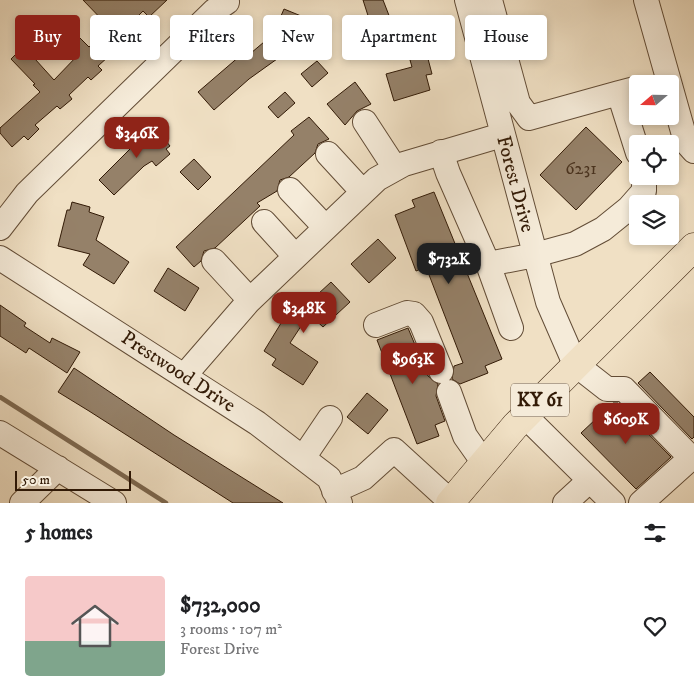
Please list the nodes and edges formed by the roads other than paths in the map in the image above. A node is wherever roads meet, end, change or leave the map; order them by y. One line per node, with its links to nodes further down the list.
1 (467, 0): 9 (street, Forest Drive)
2 (490, 0): 6 (street)
3 (646, 0): 5 (street)
4 (227, 2): 20 (street)
5 (662, 75)
6 (628, 91): 10 (street)
7 (679, 117): 11 (street)
8 (365, 122): 14 (street)
9 (502, 135): 12 (street); 22 (street, Forest Drive)
10 (635, 135)
11 (691, 143)
12 (441, 152): 14 (street); 26 (street)
13 (328, 154): 17 (street)
14 (395, 168): 17 (street)
15 (644, 185): 22 (street)
16 (290, 190): 19 (street)
17 (362, 191): 19 (street)
18 (264, 222): 23 (street)
19 (325, 227): 23 (street)
20 (0, 228)
21 (694, 247): 30 (main road, KY 61)
22 (535, 255): 26 (street); 30 (street, Forest Drive)
23 (295, 256): 27 (street)
24 (0, 258): 31 (street, Prestwood Drive)
25 (214, 261): 27 (street)
26 (488, 264): 29 (street)
27 (250, 300): 31 (street)
28 (376, 325): 36 (street)
29 (511, 328)
30 (575, 364): 32 (main road, KY 61); 45 (street)
31 (184, 376): 35 (street, Prestwood Drive)
32 (525, 416): 36 (main road, KY 61); 38 (street)
33 (330, 418): 35 (street)
34 (0, 433): 37 (street)
35 (303, 458): 39 (street, Prestwood Drive)
36 (484, 463): 40 (main road, KY 61)
37 (58, 468): 41 (street); 42 (street)
38 (590, 480): 43 (street); 44 (street)
39 (337, 497): 40 (street)
40 (458, 500)
41 (22, 503)
42 (114, 503)
43 (565, 503)
44 (613, 503)
45 (641, 503)

